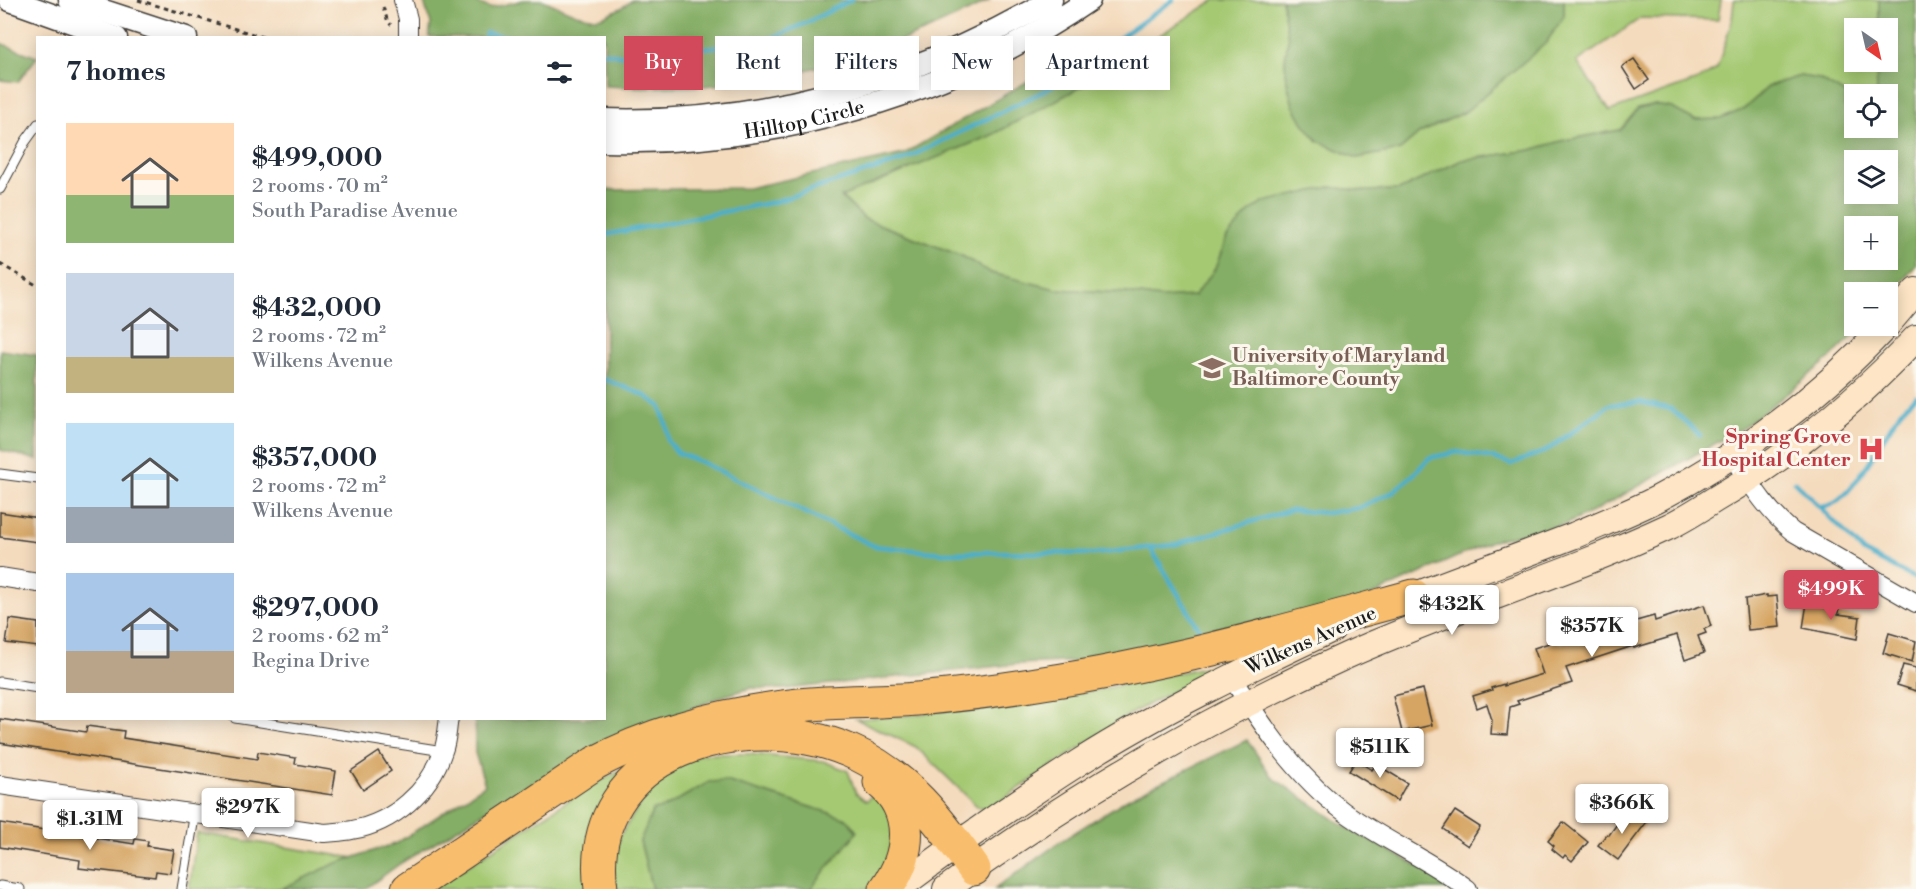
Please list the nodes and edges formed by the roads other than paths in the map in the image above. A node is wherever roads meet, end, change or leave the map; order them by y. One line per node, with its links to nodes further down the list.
1 (10, 0): 6 (street)
2 (70, 0): 7 (street)
3 (403, 0): 8 (street)
4 (1051, 0): 9 (street, Hilltop Circle)
5 (1089, 0): 11 (street, Hilltop Circle)
6 (93, 34)
7 (180, 36)
8 (408, 36)
9 (606, 120)
10 (36, 127): 12 (lane)
11 (606, 141)
12 (0, 189)
13 (1916, 291): 14 (main road, Wilkens Avenue)
14 (1898, 312)
15 (1877, 336): 17 (main road, Wilkens Avenue)
16 (1916, 338): 20 (main road, Wilkens Avenue)
17 (1732, 456): 20 (street); 23 (main road, Wilkens Avenue)
18 (0, 474): 19 (lane)
19 (36, 478)
20 (1749, 480): 24 (street); 28 (main road, Wilkens Avenue)
21 (0, 577): 22 (street)
22 (36, 583)
23 (1414, 596): 25 (main road, Wilkens Avenue); 31 (highway)
24 (1916, 603)
25 (1232, 678): 28 (street); 35 (main road, Wilkens Avenue)
26 (0, 682): 27 (lane)
27 (36, 688)
28 (1248, 702): 35 (main road, Wilkens Avenue); 44 (street)
29 (248, 720): 32 (lane)
30 (449, 720): 32 (street)
31 (726, 727): 35 (highway); 39 (highway); 40 (highway); 41 (highway)
32 (443, 751): 34 (street)
33 (0, 785): 34 (street)
34 (195, 812): 38 (lane)
35 (973, 851): 42 (main road, Wilkens Avenue); 43 (main road, Wilkens Avenue)
36 (0, 886): 37 (lane)
37 (20, 889)
38 (182, 889)
39 (408, 889)
40 (601, 889)
41 (886, 889)
42 (897, 889)
43 (946, 889)
44 (1468, 889)

